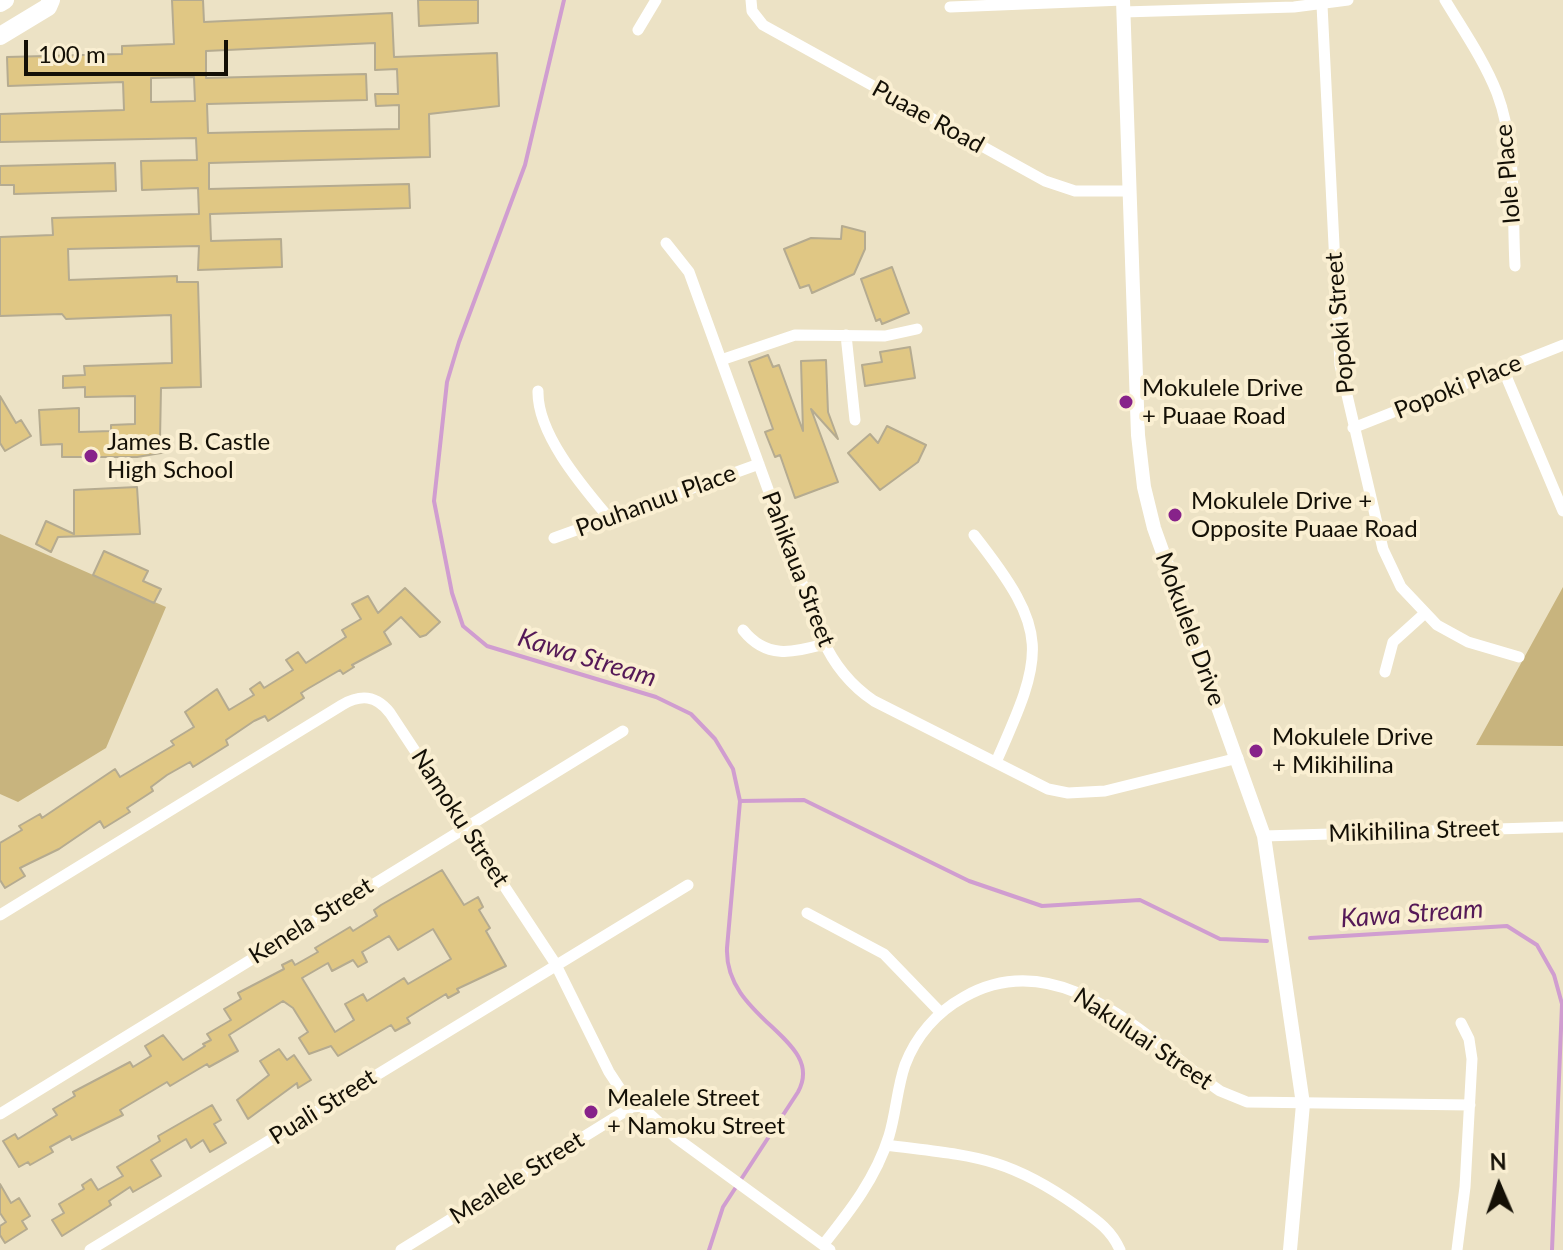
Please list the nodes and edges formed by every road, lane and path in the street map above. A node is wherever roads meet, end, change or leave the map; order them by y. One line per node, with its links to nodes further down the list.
1 (5, 0): 7 (main road)
2 (51, 0): 12 (main road)
3 (656, 0): 11 (street)
4 (751, 0): 13 (street, Puaae Road)
5 (1348, 0): 8 (street)
6 (1445, 0): 15 (street, Iole Place)
7 (0, 3)
8 (1322, 5): 9 (street); 23 (street, Popoki Street)
9 (1123, 6): 10 (street); 13 (street, Mokulele Drive)
10 (950, 7)
11 (638, 30)
12 (0, 36)
13 (1128, 191): 35 (street, Mokulele Drive)
14 (666, 243): 19 (street, Pahikaua Street)
15 (1515, 266)
16 (917, 329): 17 (street)
17 (846, 335): 19 (street); 22 (street)
18 (1563, 345): 20 (street, Popoki Place)
19 (721, 360): 24 (street, Pahikaua Street)
20 (1503, 369): 23 (street, Popoki Place); 25 (street)
21 (538, 391): 26 (street)
22 (855, 420)
23 (1353, 428): 29 (street, Popoki Street)
24 (759, 464): 26 (street, Pouhanuu Place); 31 (street, Pahikaua Street)
25 (1563, 511)
26 (609, 518): 28 (street, Pouhanuu Place)
27 (974, 535): 36 (street)
28 (554, 538)
29 (1424, 614): 32 (street, Popoki Street); 33 (street)
30 (743, 630): 31 (street)
31 (824, 644): 36 (street, Pahikaua Street)
32 (1519, 657)
33 (1385, 672)
34 (623, 731): 37 (street, Kenela Street)
35 (1238, 758): 36 (street, Pahikaua Street); 39 (street, Mokulele Drive)
36 (996, 762)
37 (464, 826): 42 (street, Namoku Street); 43 (street, Namoku Street); 49 (street, Kenela Street)
38 (1563, 827): 39 (street, Mikihilina Street)
39 (1264, 836): 46 (street, Mokulele Drive)
40 (688, 885): 43 (street, Puali Street)
41 (807, 913): 44 (street)
42 (0, 915)
43 (555, 963): 48 (street, Namoku Street); 52 (street, Puali Street)
44 (941, 1013): 46 (street, Nakuluai Street); 50 (street, Nakuluai Street)
45 (1461, 1023): 47 (street)
46 (1303, 1104): 47 (street, Nakuluai Street); 55 (street, Mokulele Drive)
47 (1470, 1105): 56 (street)
48 (632, 1107): 51 (street, Namoku Street); 53 (street, Mealele Street)
49 (0, 1114)
50 (886, 1145): 51 (street, Nakuluai Street); 54 (street)
51 (827, 1248)
52 (90, 1250)
53 (401, 1250)
54 (1120, 1250)
55 (1290, 1250)
56 (1457, 1250)

